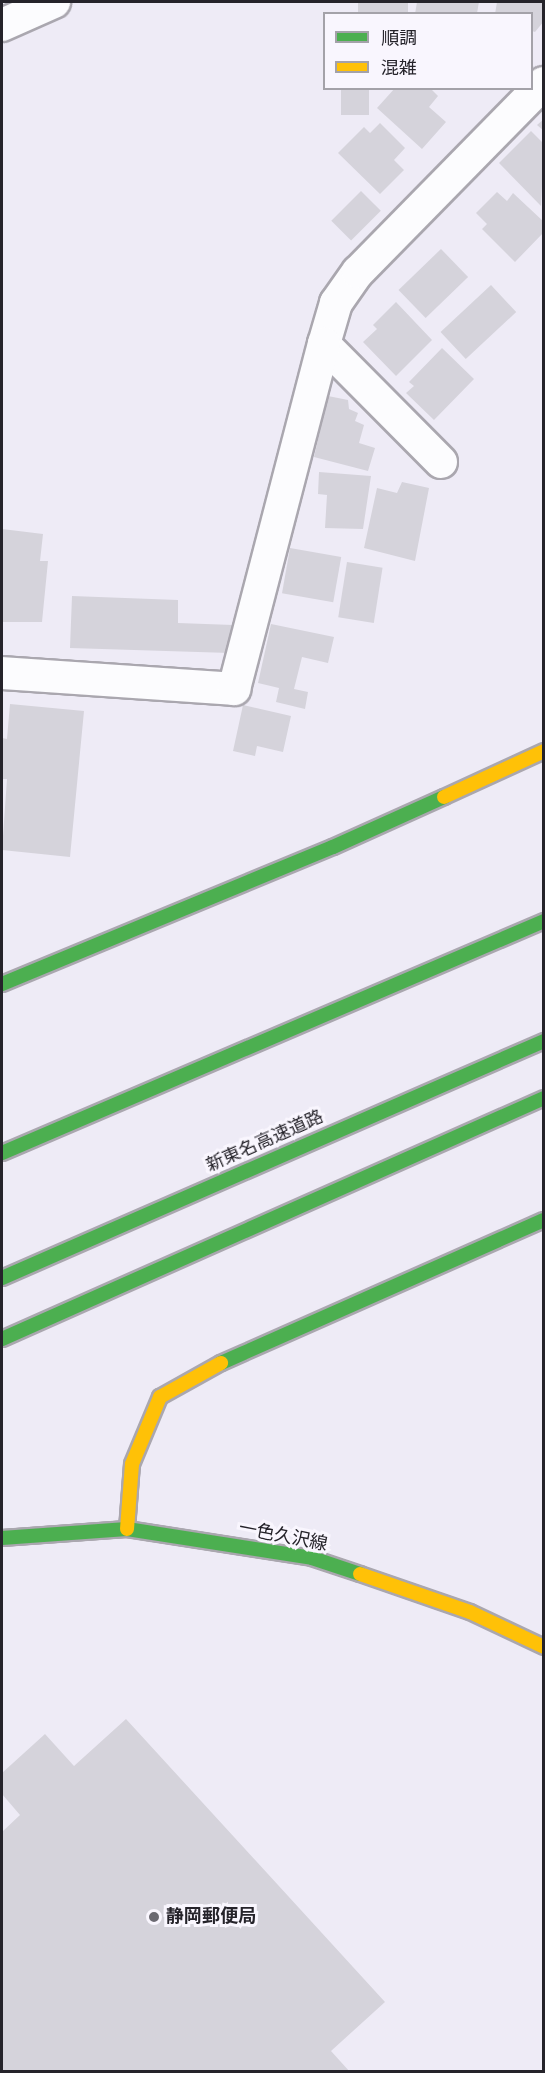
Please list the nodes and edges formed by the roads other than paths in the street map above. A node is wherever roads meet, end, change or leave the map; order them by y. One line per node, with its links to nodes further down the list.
1 (54, 2): 2 (street)
2 (2, 25)
3 (543, 83): 4 (street)
4 (324, 344): 5 (street); 6 (street)
5 (441, 462)
6 (2, 673)
7 (543, 751): 9 (main road)
8 (543, 921): 12 (main road)
9 (2, 984)
10 (543, 1041): 14 (main road, 新東名高速道路)
11 (543, 1098): 15 (main road)
12 (2, 1153)
13 (543, 1220): 16 (main road)
14 (2, 1278)
15 (2, 1339)
16 (127, 1529): 17 (main road, 一色久沢線); 18 (main road, 一色久沢線)
17 (2, 1538)
18 (543, 1647)

